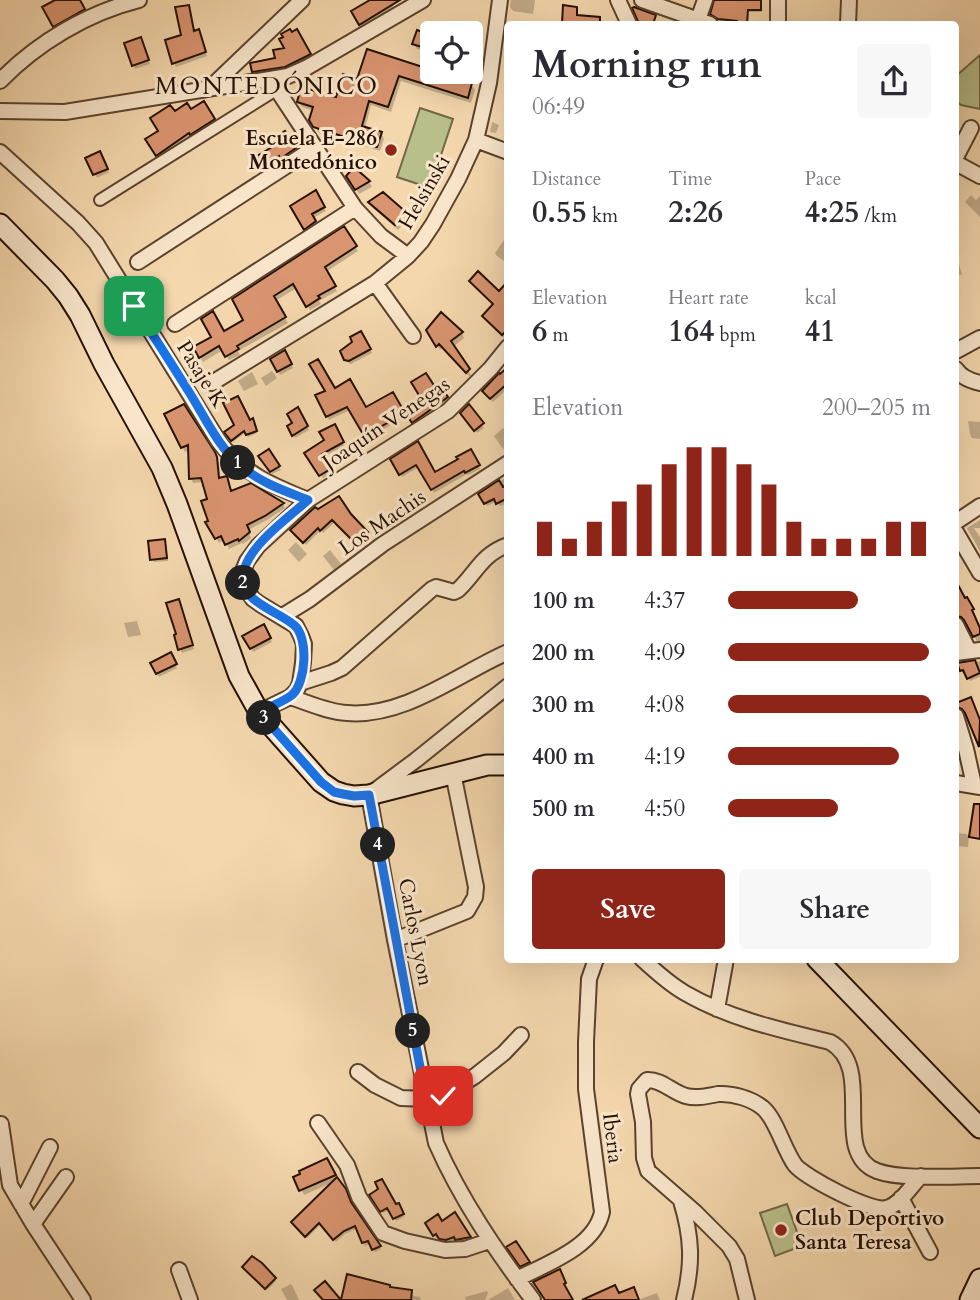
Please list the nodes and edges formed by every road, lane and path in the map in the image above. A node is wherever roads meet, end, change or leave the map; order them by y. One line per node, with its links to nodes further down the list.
1 (139, 0): 15 (street)
2 (423, 0): 16 (street)
3 (500, 0): 20 (street, Helsinski)
4 (618, 0): 10 (street)
5 (642, 0): 11 (street)
6 (705, 0): 12 (street)
7 (778, 0): 13 (street)
8 (849, 0): 14 (street)
9 (299, 1): 17 (street)
10 (628, 21)
11 (701, 21)
12 (704, 21)
13 (778, 21)
14 (849, 21)
15 (0, 81)
16 (273, 85): 17 (street); 21 (street); 27 (street)
17 (210, 88): 18 (street)
18 (0, 111)
19 (971, 128): 23 (street)
20 (476, 140): 22 (street); 30 (street, Helsinski)
21 (314, 148): 28 (street); 31 (street)
22 (504, 150)
23 (959, 151)
24 (0, 152): 42 (street, Pasaje K)
25 (959, 165): 26 (street)
26 (980, 176)
27 (100, 200)
28 (355, 208): 30 (street); 33 (street)
29 (0, 223): 55 (main road)
30 (408, 256): 32 (street, Helsinski)
31 (138, 262)
32 (375, 283): 34 (street); 39 (street, Helsinski)
33 (175, 324)
34 (413, 336)
35 (980, 338): 36 (street)
36 (959, 348)
37 (504, 352): 42 (street, Joaquín Venegas)
38 (959, 373): 40 (street)
39 (212, 383)
40 (980, 383)
41 (504, 466): 48 (street, Los Machis)
42 (308, 500): 48 (street, Joaquín Venegas)
43 (980, 506): 44 (street)
44 (959, 520)
45 (959, 537): 47 (street)
46 (504, 547): 52 (street)
47 (980, 573)
48 (281, 617): 52 (street, Joaquín Venegas)
49 (959, 630): 50 (street)
50 (973, 651)
51 (504, 654): 54 (street)
52 (300, 682): 54 (street)
53 (504, 689): 61 (street)
54 (290, 696): 55 (street)
55 (259, 712): 61 (main road)
56 (959, 726): 60 (street)
57 (504, 765): 58 (main road)
58 (453, 773): 61 (main road); 62 (street)
59 (959, 783): 60 (street)
60 (977, 786)
61 (369, 795): 62 (street, Carlos Lyon)
62 (395, 940): 70 (street, Carlos Lyon)
63 (595, 963): 86 (street, Iberia)
64 (646, 963): 67 (street)
65 (725, 963): 67 (street)
66 (821, 963): 73 (main road)
67 (717, 1009): 75 (street)
68 (522, 1035): 70 (street)
69 (358, 1072): 70 (street)
70 (426, 1099): 83 (street, Carlos Lyon)
71 (318, 1123): 83 (street)
72 (1, 1124): 78 (street)
73 (980, 1128)
74 (50, 1147): 81 (street)
75 (921, 1176): 76 (street); 79 (street)
76 (980, 1176)
77 (66, 1177): 82 (street)
78 (5, 1188): 81 (street)
79 (901, 1198): 80 (street); 84 (street)
80 (681, 1201): 91 (street); 92 (street)
81 (21, 1204): 82 (street)
82 (33, 1224): 88 (street)
83 (489, 1241): 86 (street, Carlos Lyon)
84 (930, 1252)
85 (179, 1270): 89 (street)
86 (517, 1279): 90 (street, Carlos Lyon)
87 (980, 1279): 93 (main road)
88 (83, 1300)
89 (190, 1300)
90 (533, 1300)
91 (684, 1300)
92 (747, 1300)
93 (970, 1300)

